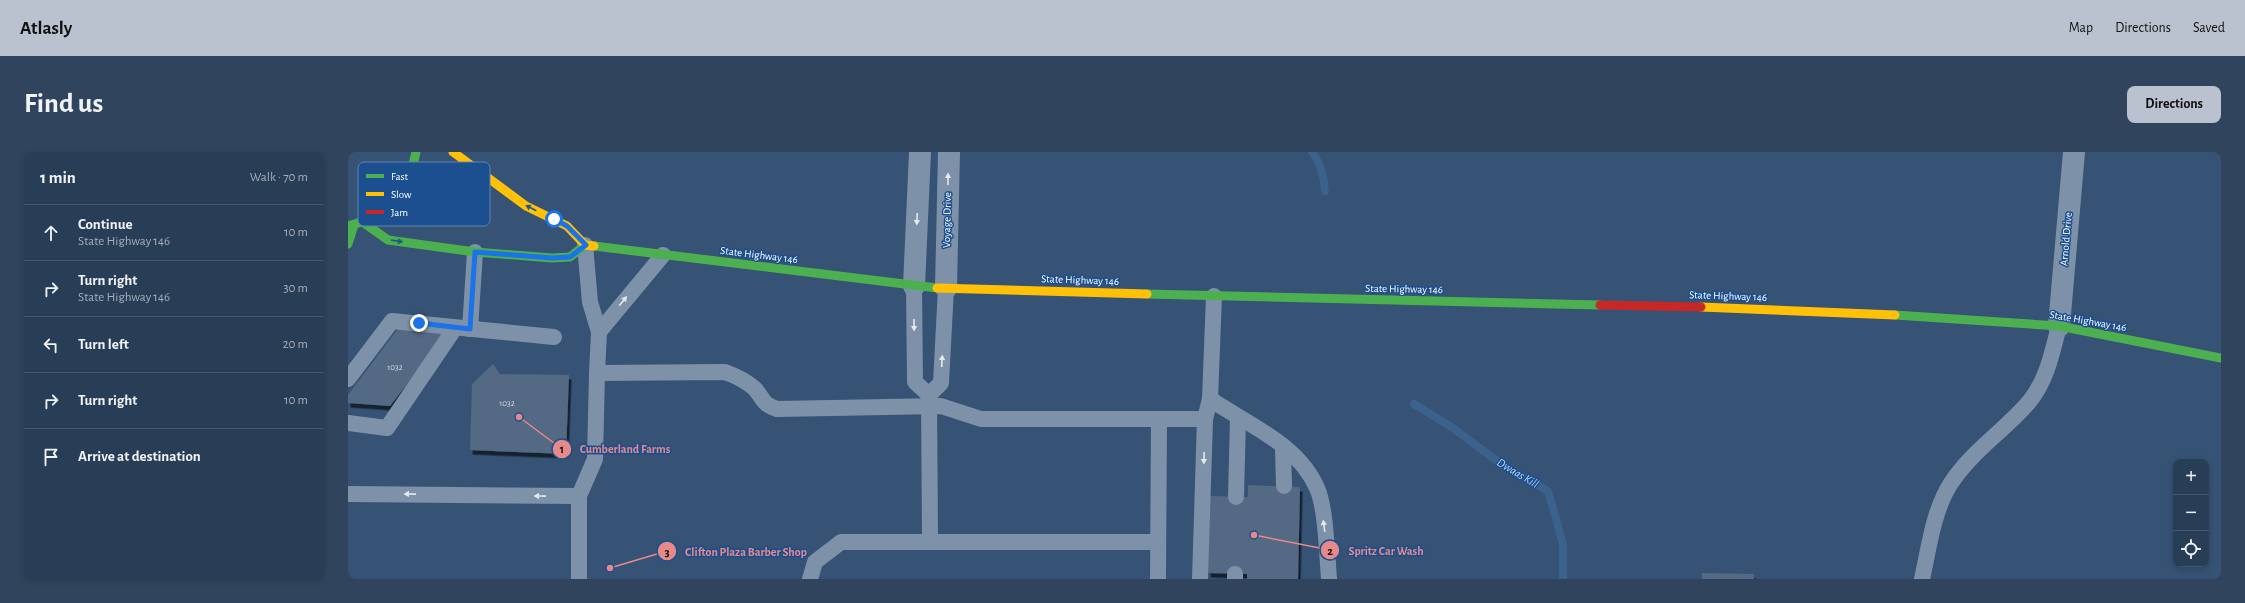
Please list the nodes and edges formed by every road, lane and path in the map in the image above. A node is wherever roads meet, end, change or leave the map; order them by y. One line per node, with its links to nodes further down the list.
1 (416, 152): 6 (main road)
2 (453, 152): 7 (main road, one-way to 2)
3 (920, 152): 14 (street, one-way to 14)
4 (948, 152): 15 (street, Voyage Drive, one-way to 4)
5 (2074, 152): 17 (street, Arnold Drive)
6 (413, 162)
7 (467, 162)
8 (490, 179): 11 (main road, one-way to 8)
9 (355, 225): 10 (main road); 12 (main road, one-way to 12)
10 (348, 244)
11 (586, 245): 12 (main road); 13 (main road, State Highway 146); 19 (lane)
12 (475, 252): 18 (lane)
13 (663, 254): 14 (main road, State Highway 146); 19 (lane, one-way to 13)
14 (914, 286): 15 (main road, State Highway 146); 25 (lane, one-way to 25)
15 (946, 288): 16 (main road, State Highway 146); 25 (lane, one-way to 15)
16 (1214, 296): 17 (main road, State Highway 146); 24 (lane)
17 (2059, 326): 21 (main road, State Highway 146); 42 (lane)
18 (463, 328): 20 (lane); 23 (lane); 29 (lane)
19 (599, 332): 22 (lane)
20 (554, 337)
21 (2221, 358)
22 (597, 373): 25 (lane); 33 (lane)
23 (353, 378)
24 (1210, 399): 26 (lane); 27 (lane)
25 (929, 401): 28 (lane); 35 (lane)
26 (1238, 418): 30 (lane); 34 (lane)
27 (1205, 419): 28 (lane); 40 (lane, one-way to 40)
28 (1159, 420): 36 (lane)
29 (348, 423)
30 (1283, 448): 31 (lane); 41 (lane, one-way to 30)
31 (1284, 486)
32 (348, 494): 33 (lane, one-way to 32)
33 (579, 496): 37 (lane)
34 (1236, 497)
35 (930, 540): 36 (lane); 38 (lane)
36 (1158, 542): 39 (lane)
37 (579, 579)
38 (810, 579)
39 (1158, 579)
40 (1200, 579)
41 (1328, 579)
42 (1922, 579)

